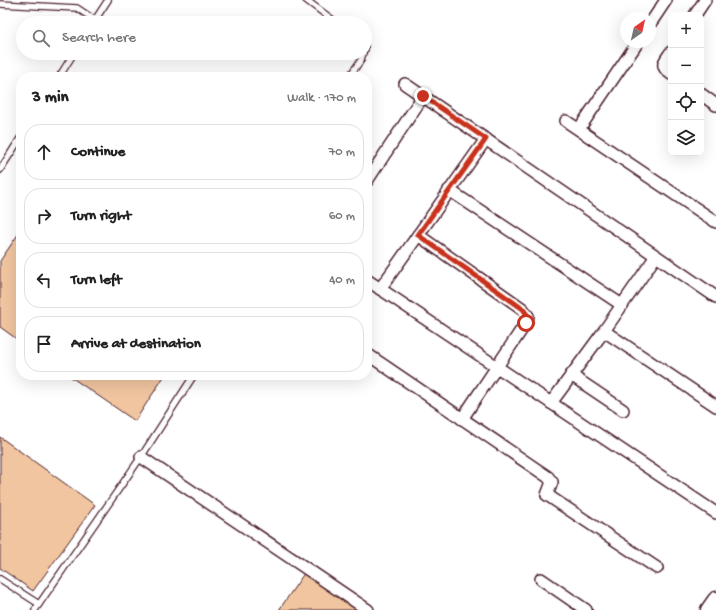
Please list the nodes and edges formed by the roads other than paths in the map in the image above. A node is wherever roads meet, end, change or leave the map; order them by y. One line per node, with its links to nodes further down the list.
1 (108, 0): 9 (lane)
2 (306, 0): 10 (lane)
3 (666, 0): 7 (street)
4 (705, 0): 6 (street)
5 (0, 4): 8 (lane)
6 (697, 12)
7 (656, 15)
8 (87, 16)
9 (98, 16)
10 (328, 16)
11 (634, 48): 23 (street)
12 (668, 56): 17 (street)
13 (70, 60): 15 (lane)
14 (361, 60): 16 (lane)
15 (62, 72)
16 (353, 72)
17 (668, 72)
18 (405, 84): 19 (street)
19 (423, 96): 24 (street); 27 (street)
20 (704, 96): 21 (street)
21 (716, 104)
22 (566, 121): 23 (street)
23 (579, 130): 29 (street)
24 (486, 139): 28 (street); 31 (street)
25 (16, 145): 26 (lane)
26 (0, 170)
27 (372, 173)
28 (449, 190): 30 (street); 35 (street)
29 (716, 222)
30 (418, 235): 33 (street); 38 (street)
31 (656, 256): 34 (street); 35 (street)
32 (372, 283): 33 (street)
33 (380, 289): 38 (street)
34 (716, 297)
35 (622, 305): 36 (street)
36 (604, 331): 39 (street); 42 (street)
37 (372, 357): 44 (street)
38 (497, 367): 41 (street); 44 (street)
39 (571, 375): 41 (street); 43 (street)
40 (191, 380): 45 (lane)
41 (551, 403): 46 (street)
42 (716, 406)
43 (624, 410)
44 (462, 419): 47 (street)
45 (141, 457): 51 (lane); 53 (street)
46 (716, 514)
47 (656, 568)
48 (0, 579): 51 (lane)
49 (541, 579): 54 (street)
50 (716, 600): 55 (street)
51 (39, 604): 52 (lane)
52 (35, 610)
53 (368, 610)
54 (586, 610)
55 (709, 610)

